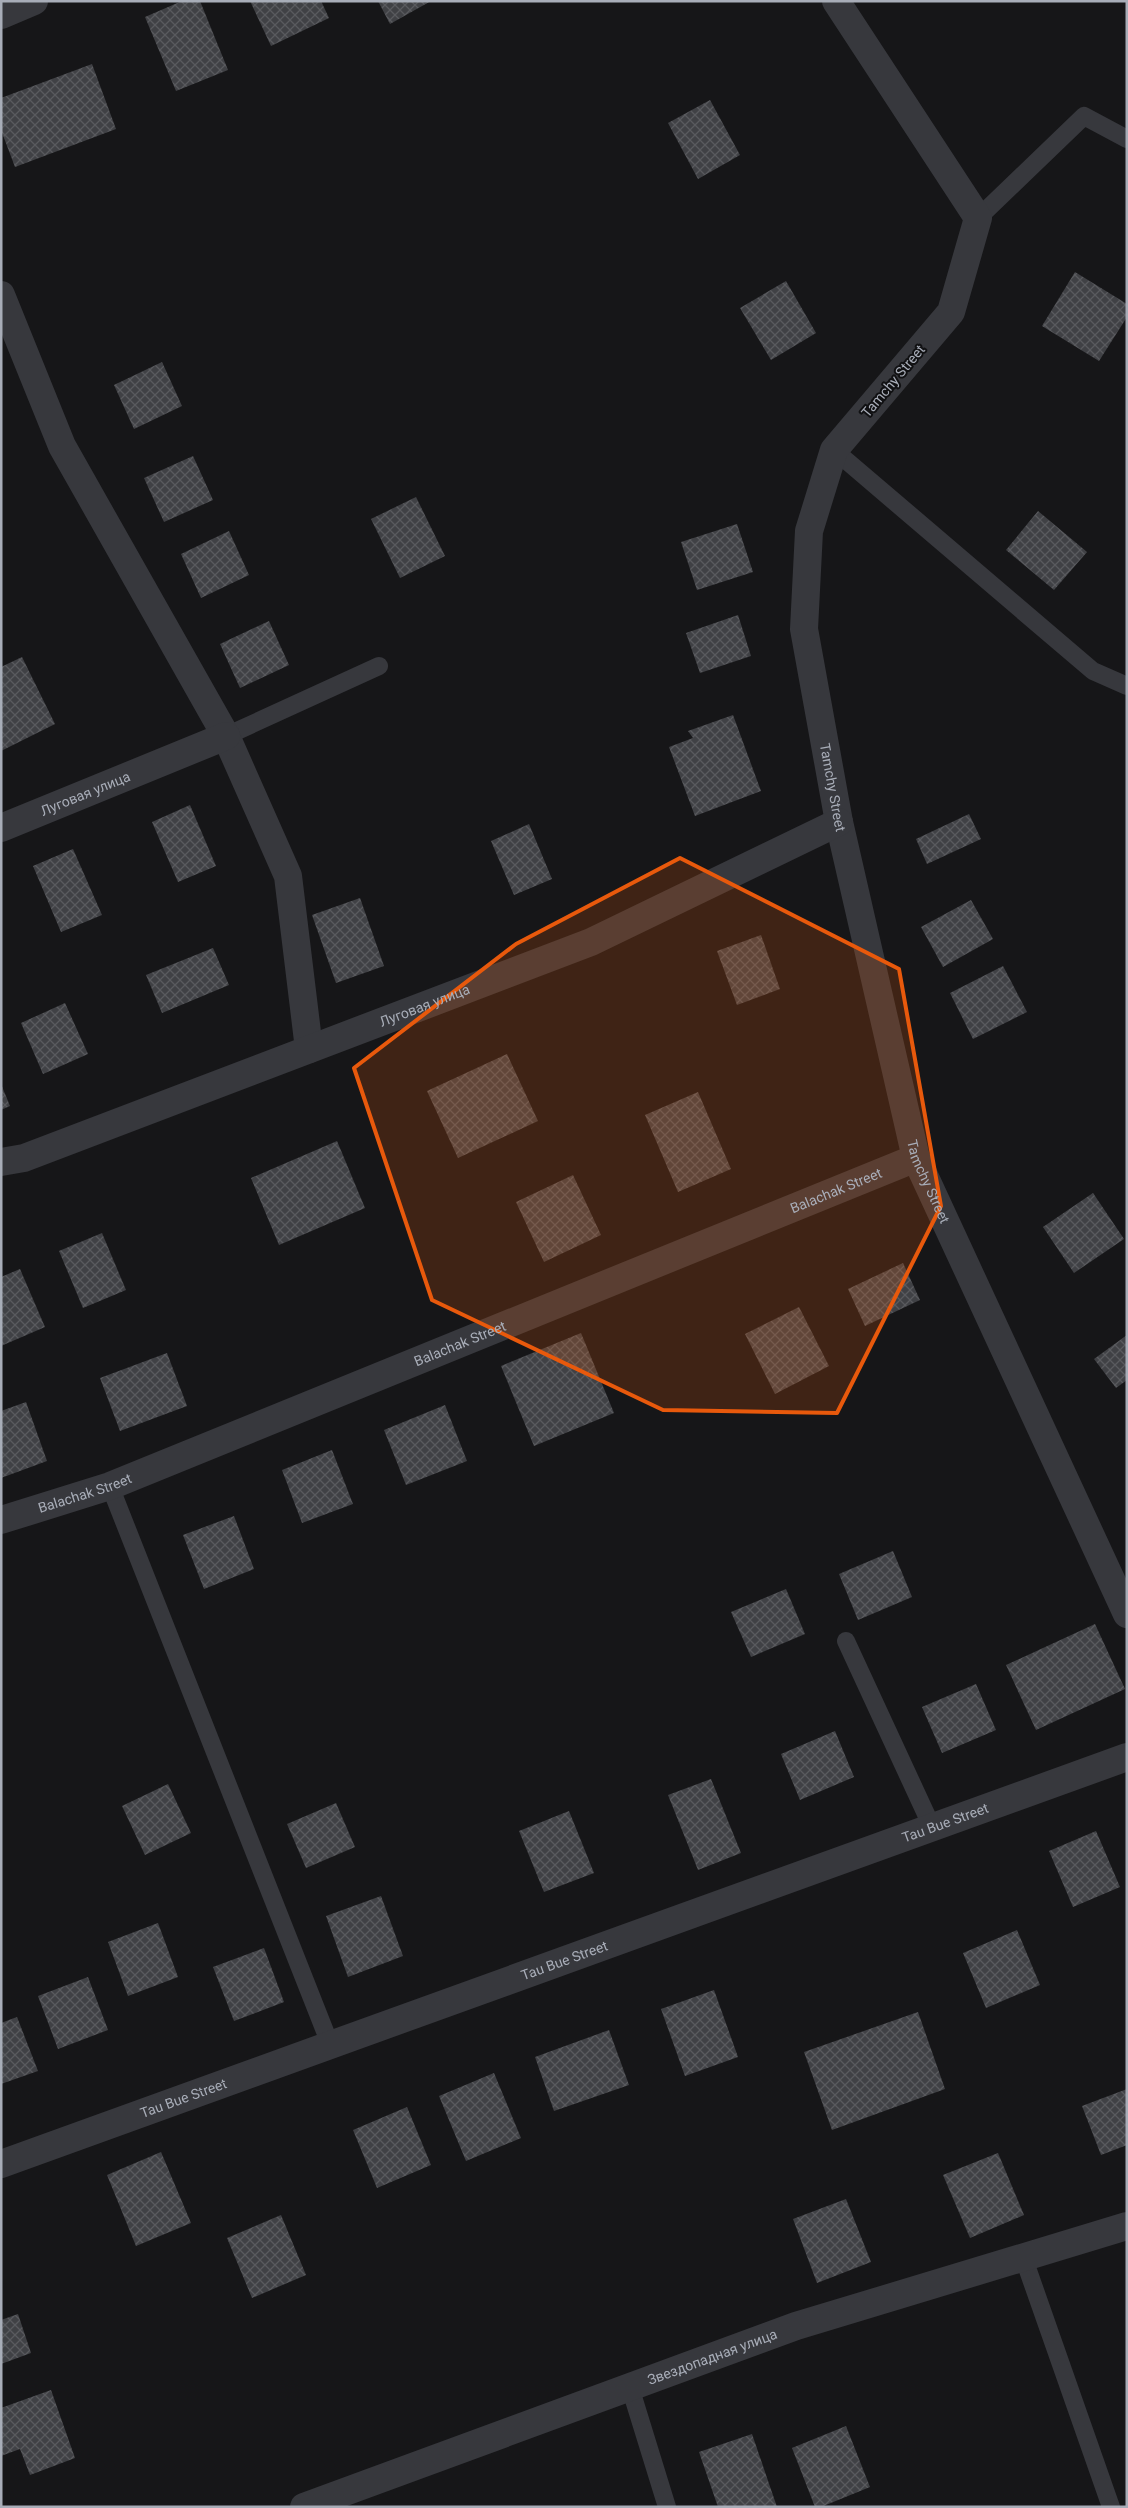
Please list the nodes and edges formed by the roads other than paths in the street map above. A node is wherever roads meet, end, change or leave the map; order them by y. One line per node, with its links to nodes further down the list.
1 (34, 1): 3 (street)
2 (836, 1): 5 (street)
3 (1, 15)
4 (1127, 139): 5 (lane)
5 (978, 218): 7 (street, Tamchy Street)
6 (1, 295): 10 (street)
7 (834, 450): 9 (lane); 11 (street, Tamchy Street)
8 (379, 666): 10 (lane)
9 (1127, 686)
10 (226, 736): 12 (street, Луговая улица); 13 (street)
11 (839, 822): 13 (street, Луговая улица); 14 (street, Tamchy Street)
12 (1, 828)
13 (309, 1049): 15 (street, Луговая улица)
14 (916, 1158): 16 (street, Balachak Street); 18 (street, Tamchy Street)
15 (1, 1162)
16 (110, 1486): 17 (street, Balachak Street); 22 (lane)
17 (1, 1520)
18 (1127, 1614)
19 (846, 1641): 21 (lane)
20 (1127, 1757): 21 (street, Tau Bue Street)
21 (932, 1827): 22 (street, Tau Bue Street)
22 (330, 2044): 23 (street, Tau Bue Street)
23 (1, 2164)
24 (1127, 2226): 25 (street, Звездопадная улица)
25 (1024, 2258): 26 (street, Звездопадная улица); 29 (lane)
26 (630, 2387): 27 (street, Звездопадная улица); 28 (lane)
27 (304, 2507)
28 (667, 2507)
29 (1111, 2507)

